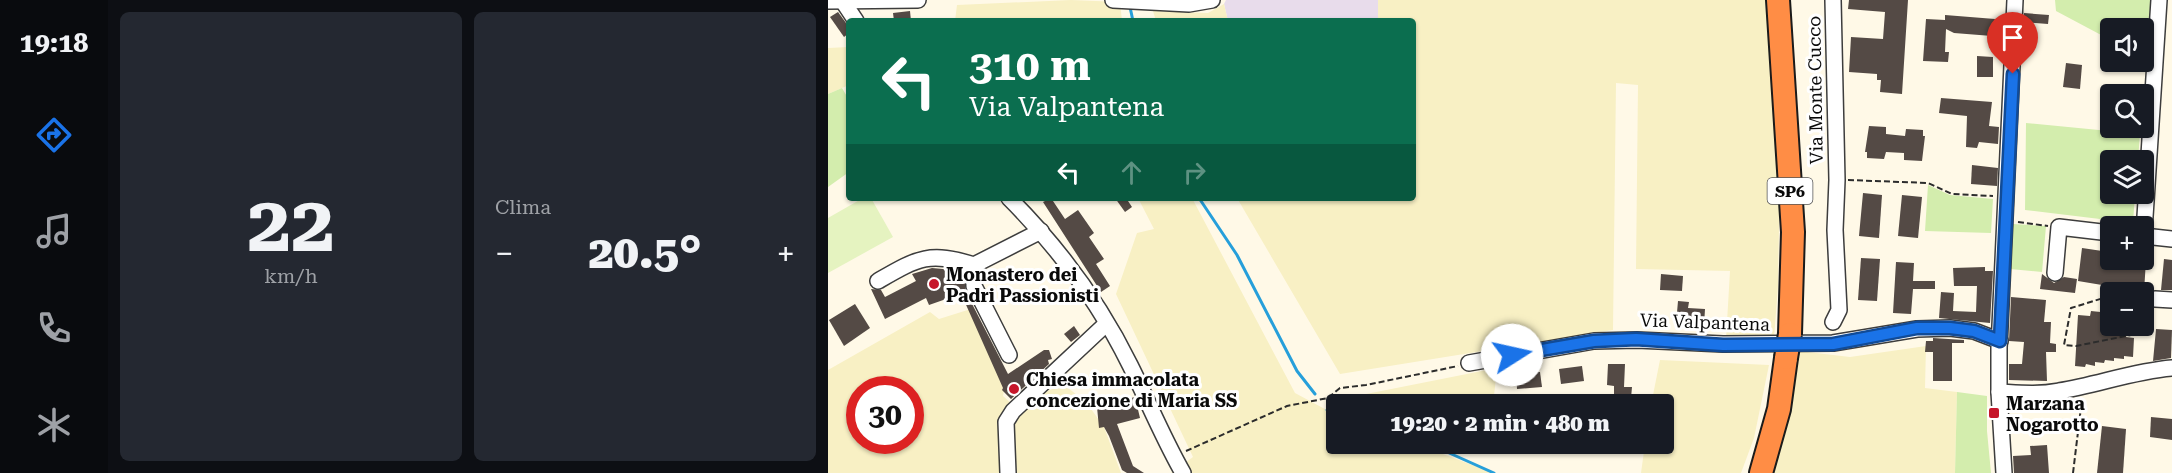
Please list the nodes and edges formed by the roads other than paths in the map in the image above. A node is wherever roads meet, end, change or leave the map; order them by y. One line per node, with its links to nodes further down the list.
1 (918, 0): 8 (street)
2 (1113, 0): 3 (street)
3 (1212, 0)
4 (1778, 0): 30 (highway, SP6, bridge)
5 (1833, 0): 21 (street, Via Monte Cucco)
6 (2015, 0): 23 (street)
7 (2159, 0): 11 (street)
8 (838, 1): 9 (street)
9 (853, 18)
10 (1012, 201): 12 (street)
11 (2145, 216)
12 (1041, 231): 16 (street); 22 (street)
13 (2100, 232): 17 (street)
14 (2154, 236): 15 (street)
15 (2172, 239)
16 (974, 265): 18 (street); 24 (street)
17 (2055, 273)
18 (878, 281)
19 (2172, 300): 20 (street)
20 (2154, 304)
21 (1833, 322)
22 (1106, 324): 28 (street); 29 (street)
23 (2000, 341): 25 (street, Via Valpantena); 27 (street)
24 (1009, 355)
25 (1469, 363)
26 (2172, 368): 27 (street)
27 (1998, 392): 31 (street)
28 (1008, 473)
29 (1184, 473)
30 (1761, 473)
31 (2004, 473)

